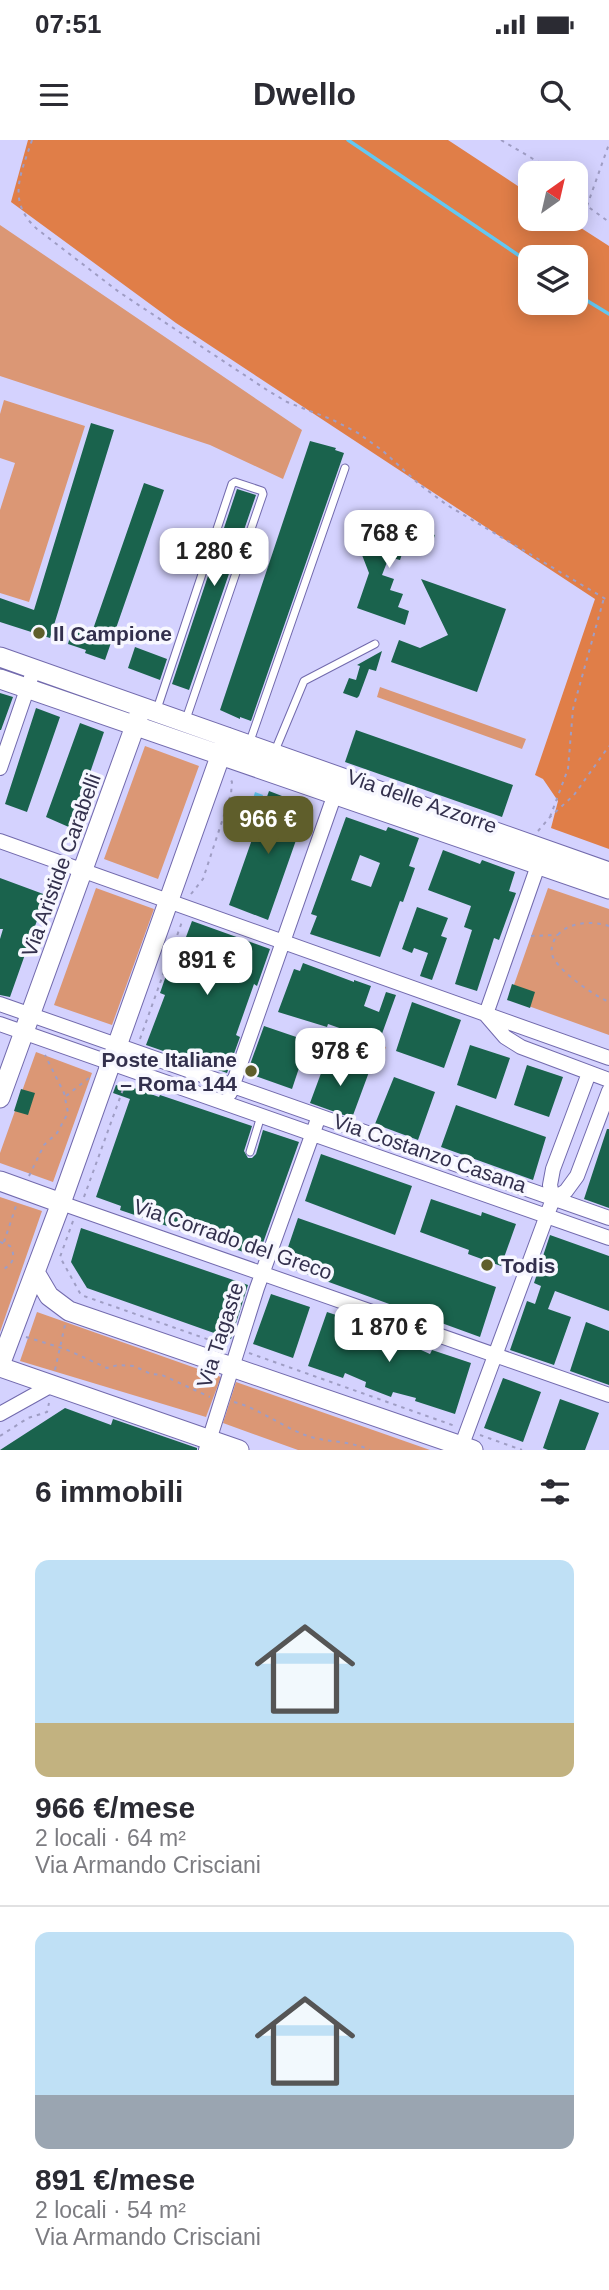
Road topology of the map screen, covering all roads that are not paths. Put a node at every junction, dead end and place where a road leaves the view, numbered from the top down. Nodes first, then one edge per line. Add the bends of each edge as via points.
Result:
1 (345, 468) dead end
2 (375, 644) dead end
3 (0, 657) edge
4 (34, 670) junction
5 (0, 679) edge
6 (28, 689) junction
7 (149, 710) junction
8 (185, 722) junction
9 (135, 726) junction
10 (249, 745) junction
11 (224, 746) junction
12 (274, 754) junction
13 (0, 768) edge
14 (338, 786) junction
15 (0, 841) edge
16 (537, 852) junction
17 (83, 871) junction
18 (609, 872) edge
19 (609, 889) edge
20 (178, 904) junction
21 (282, 941) junction
22 (0, 1004) edge
23 (485, 1014) junction
24 (0, 1024) edge
25 (30, 1028) junction
26 (609, 1058) edge
27 (119, 1059) junction
28 (589, 1073) junction
29 (609, 1080) edge
30 (232, 1086) junction
31 (609, 1091) edge
32 (0, 1098) edge
33 (226, 1104) junction
34 (261, 1116) junction
35 (319, 1116) junction
36 (313, 1135) junction
37 (250, 1152) dead end
38 (0, 1181) edge
39 (553, 1199) junction
40 (69, 1206) junction
41 (547, 1216) junction
42 (609, 1218) edge
43 (609, 1238) edge
44 (36, 1273) junction
45 (262, 1274) junction
46 (495, 1355) junction
47 (234, 1357) junction
48 (0, 1366) edge
49 (52, 1385) junction
50 (609, 1395) edge
51 (0, 1414) edge
52 (466, 1444) edge
53 (208, 1445) edge
54 (239, 1450) edge

1 - 10 lane
2 - 12 lane via 304,681
3 - 4 street, Via delle Azzorre
4 - 6 street
4 - 7 street, Via delle Azzorre
5 - 6 street, Via delle Azzorre
6 - 9 street, Via delle Azzorre
6 - 13 street
7 - 8 street, Via delle Azzorre
7 - 8 lane via 235,482 263,494
7 - 9 street
8 - 11 street, Via delle Azzorre
9 - 11 street, Via delle Azzorre
9 - 17 street, Via Aristide Carabelli
10 - 11 street, Via delle Azzorre
10 - 12 street, Via delle Azzorre
11 - 14 street, Via delle Azzorre
11 - 20 street
12 - 14 street, Via delle Azzorre
14 - 16 street, Via delle Azzorre
14 - 21 street
15 - 17 street
16 - 18 street, Via delle Azzorre
16 - 19 street, Via delle Azzorre
16 - 23 street
17 - 20 street
17 - 25 street, Via Aristide Carabelli
20 - 21 street
20 - 27 street
21 - 23 street
21 - 30 street
22 - 25 street, Via Costanzo Casana
23 - 26 street
23 - 28 street via 520,1047
24 - 25 street, Via Costanzo Casana
25 - 27 street, Via Costanzo Casana
25 - 27 street, Via Costanzo Casana
25 - 32 street, Via Aristide Carabelli
27 - 30 street, Via Costanzo Casana
27 - 33 street, Via Costanzo Casana
27 - 40 street
28 - 29 street
28 - 39 street via 553,1169
30 - 33 street
30 - 35 street, Via Costanzo Casana
31 - 39 street via 577,1176
33 - 34 street, Via Costanzo Casana
34 - 36 street, Via Costanzo Casana
34 - 37 lane
35 - 36 street, Via Tagaste
35 - 39 street, Via Costanzo Casana
36 - 41 street, Via Costanzo Casana
36 - 45 street, Via Tagaste
38 - 40 street, Via Corrado del Greco via 19,1196
39 - 41 street
39 - 42 street, Via Costanzo Casana
40 - 44 street
40 - 45 street, Via Corrado del Greco
41 - 43 street, Via Costanzo Casana
41 - 46 street
44 - 47 street via 52,1299 69,1311
44 - 48 street
45 - 46 street, Via Corrado del Greco
45 - 47 street, Via Tagaste
46 - 50 street, Via Corrado del Greco
46 - 52 street
47 - 52 street
47 - 53 street, Via Tagaste
48 - 49 street
49 - 51 street
49 - 53 street
53 - 54 street

